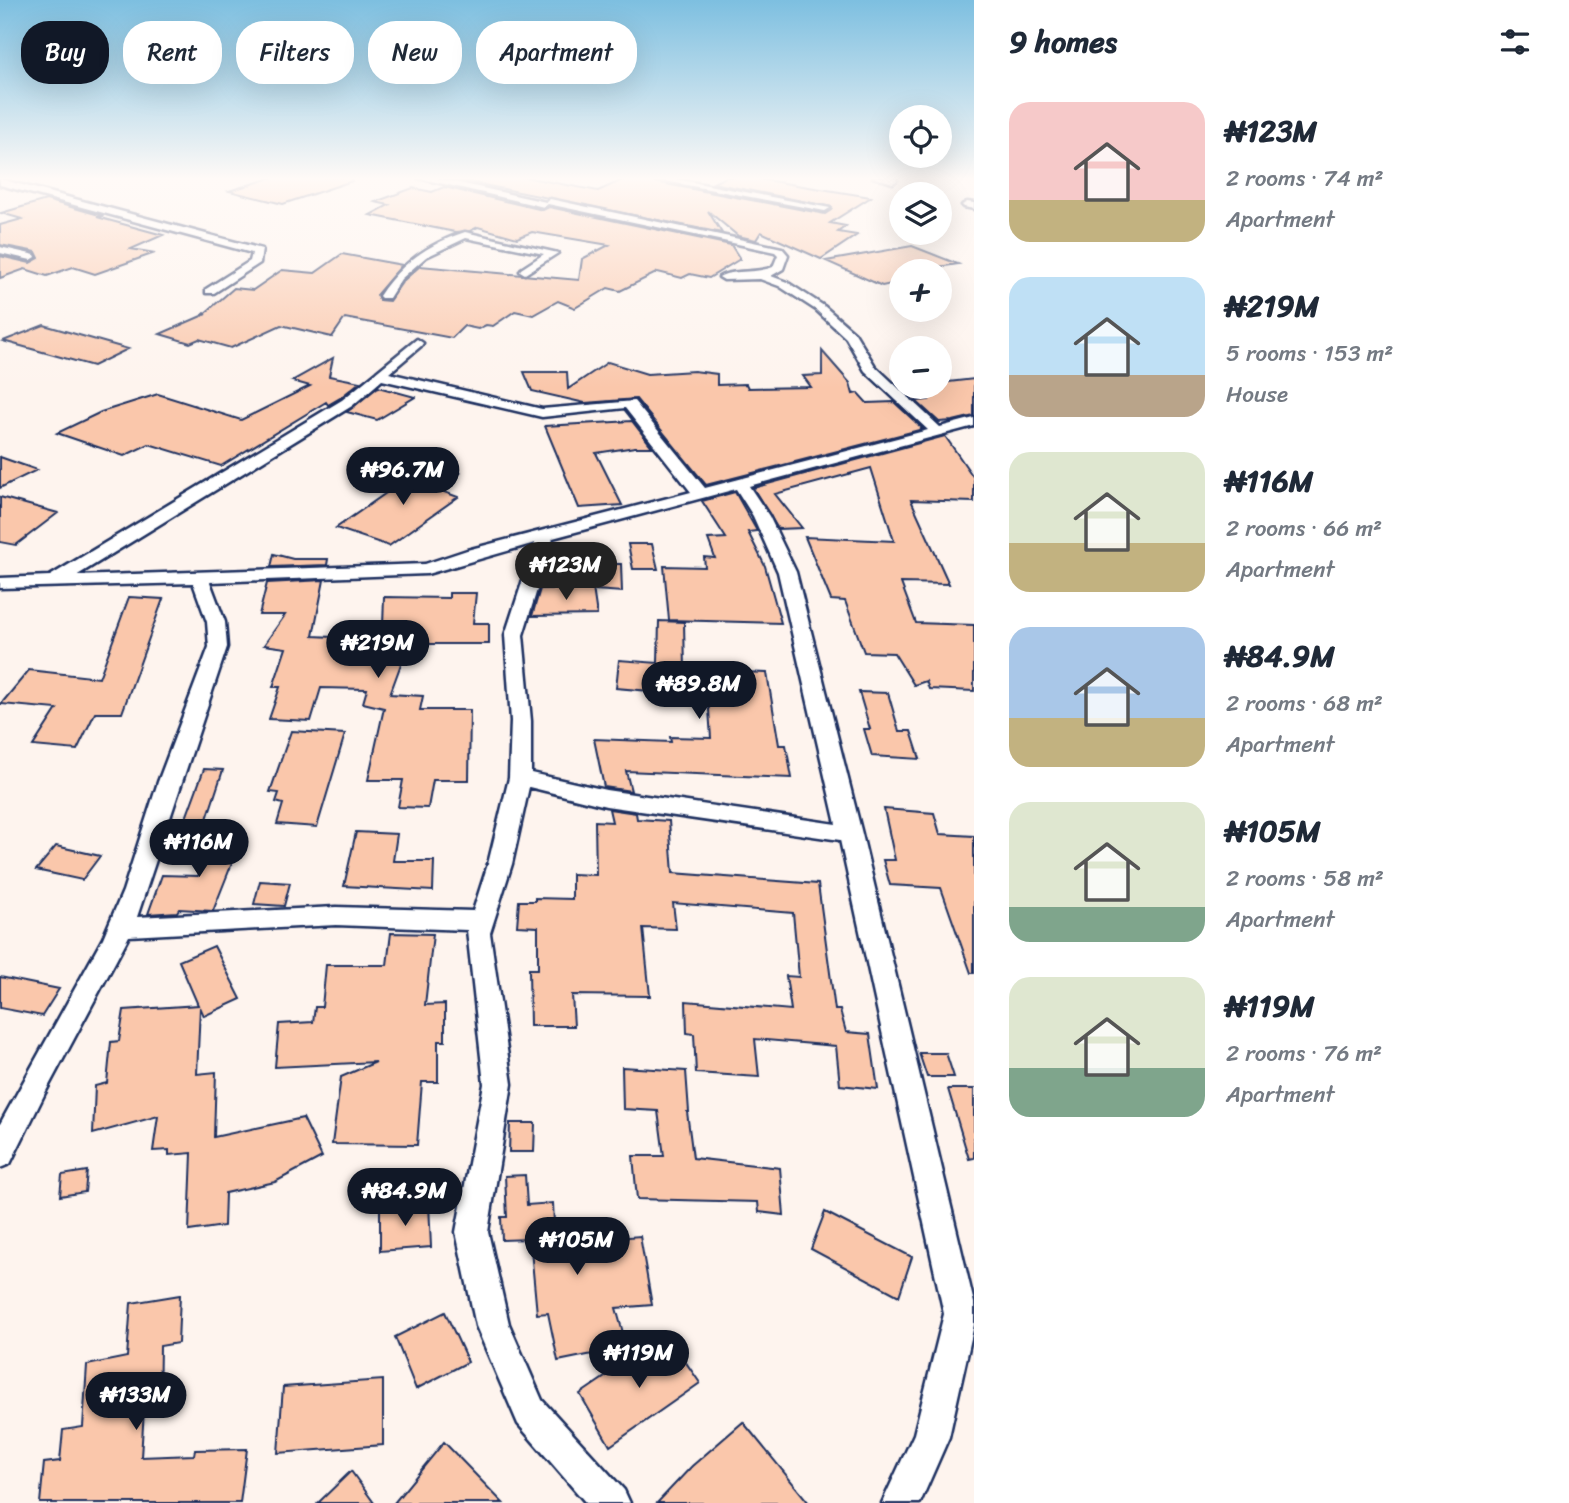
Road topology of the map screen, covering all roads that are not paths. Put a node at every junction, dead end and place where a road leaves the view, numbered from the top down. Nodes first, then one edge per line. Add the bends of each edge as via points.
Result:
1 (244, 247) edge
2 (439, 247) edge
3 (524, 247) edge
4 (764, 247) edge
5 (0, 250) edge
6 (32, 257) dead end
7 (525, 271) dead end
8 (761, 276) junction
9 (724, 277) dead end
10 (210, 291) dead end
11 (385, 296) dead end
12 (417, 343) dead end
13 (379, 375) junction
14 (974, 422) edge
15 (936, 430) junction
16 (740, 484) junction
17 (702, 495) junction
18 (546, 535) junction
19 (200, 578) junction
20 (0, 583) edge
21 (51, 583) junction
22 (520, 778) junction
23 (851, 834) junction
24 (481, 921) junction
25 (120, 927) junction
26 (0, 1154) edge
27 (611, 1503) edge
28 (901, 1503) edge

1 - 10 street via 258,251 255,263
2 - 11 street via 397,277
3 - 7 street via 553,253
4 - 8 street via 783,255 778,269
5 - 6 street
8 - 9 street
8 - 15 street via 783,284 831,317 851,335 870,368
12 - 13 street
13 - 17 street via 542,414 629,404
13 - 21 street via 347,402
14 - 15 street
15 - 16 street
16 - 17 street
16 - 23 street via 787,572
17 - 18 street
18 - 19 street via 427,569
18 - 22 street via 514,635
19 - 21 street
19 - 25 street via 216,622 218,647
20 - 21 street
22 - 23 street via 606,798
22 - 24 street
23 - 28 street via 960,1314 931,1437
24 - 25 street via 336,916
24 - 27 street via 478,933 498,1084 472,1232 493,1326 530,1412
25 - 26 street

